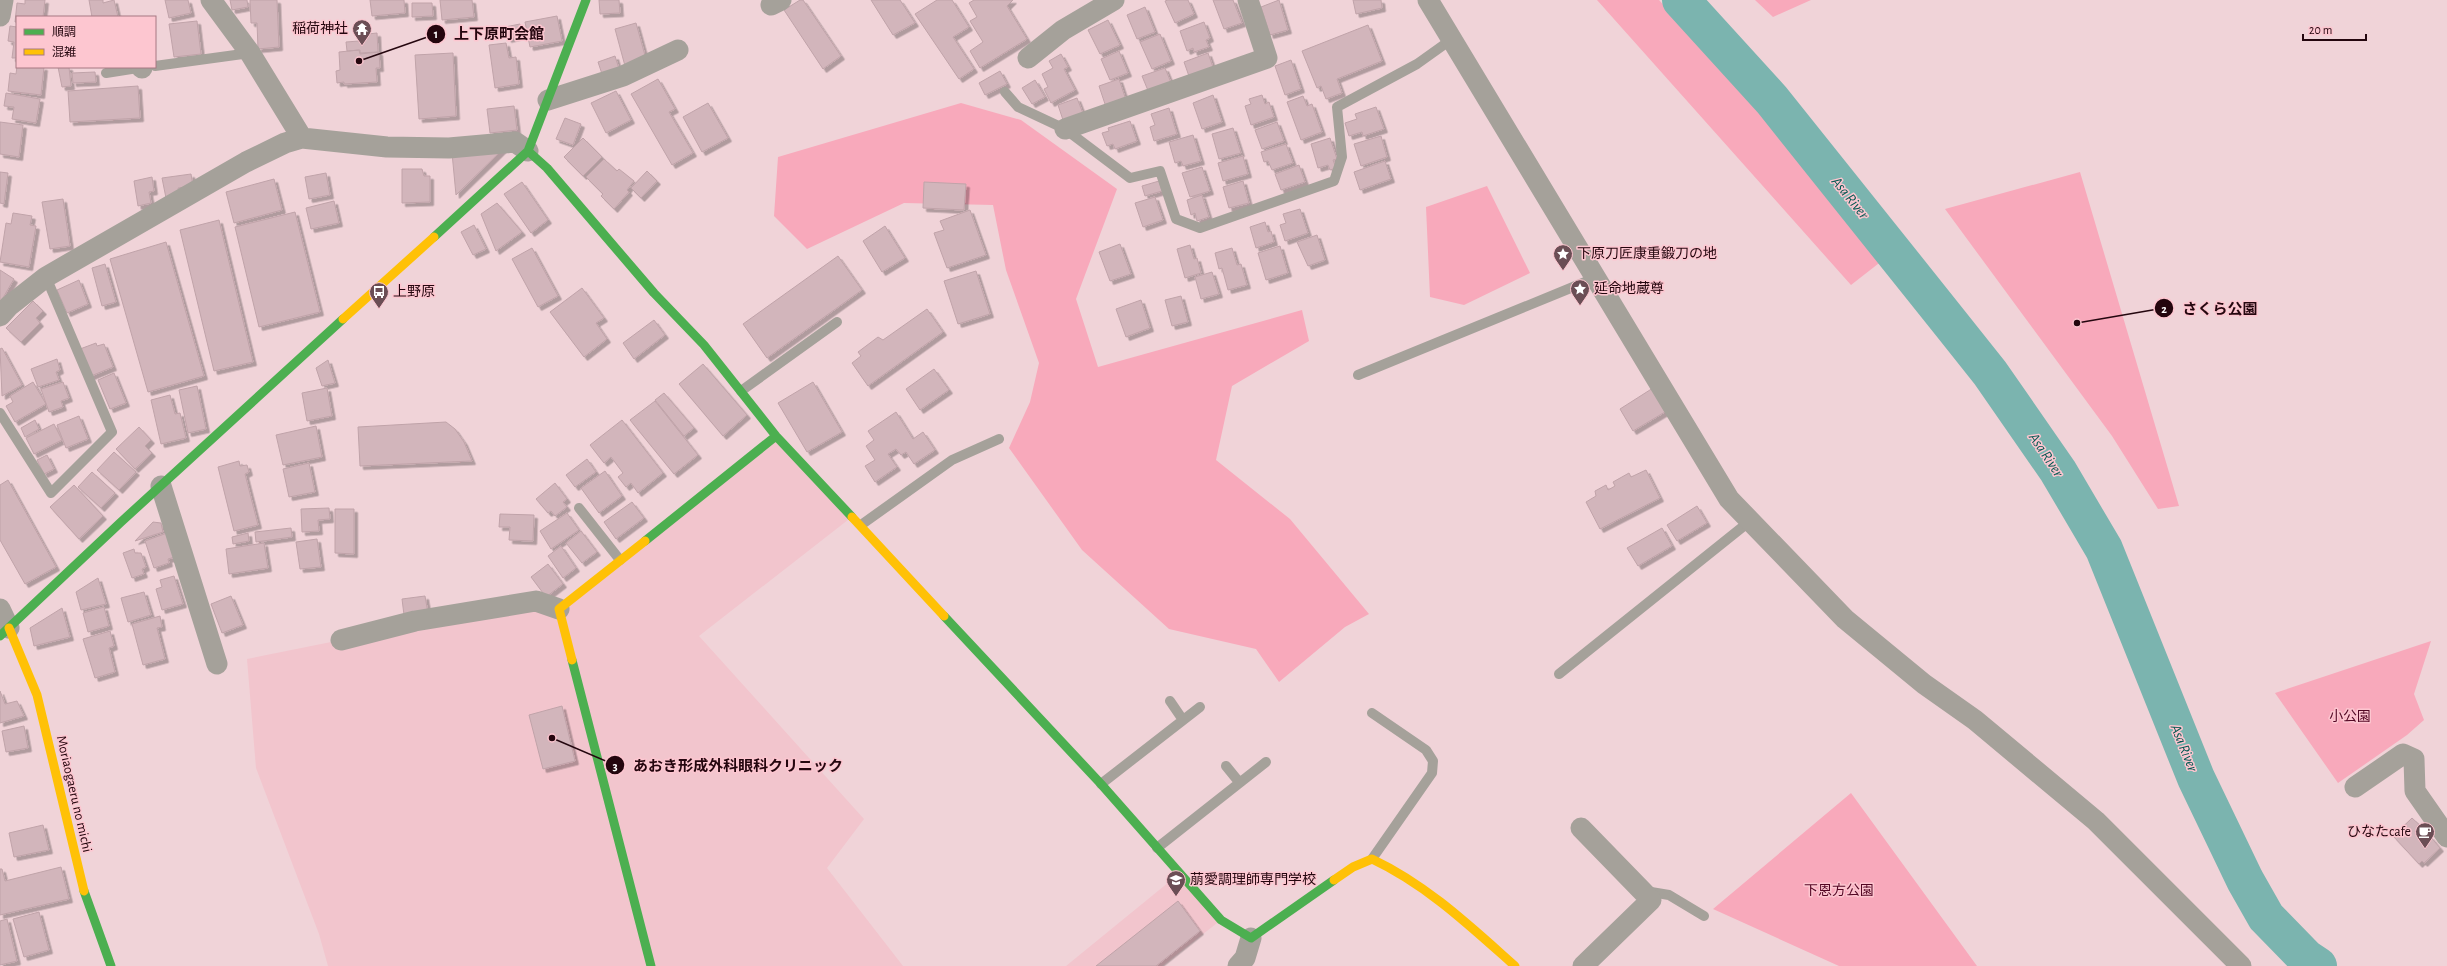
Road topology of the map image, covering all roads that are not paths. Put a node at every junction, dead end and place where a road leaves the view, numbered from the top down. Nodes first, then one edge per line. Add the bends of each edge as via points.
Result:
1 (3, 0) edge
2 (211, 0) edge
3 (586, 0) edge
4 (1114, 0) edge
5 (1248, 0) edge
6 (1428, 0) edge
7 (0, 16) edge
8 (1452, 39) junction
9 (678, 50) dead end
10 (250, 53) junction
11 (1028, 58) dead end
12 (156, 66) edge
13 (139, 68) edge
14 (106, 73) dead end
15 (1005, 92) dead end
16 (548, 100) junction
17 (1065, 129) junction
18 (302, 138) junction
19 (528, 151) junction
20 (46, 277) junction
21 (1595, 278) junction
22 (0, 316) edge
23 (837, 322) dead end
24 (1358, 375) dead end
25 (741, 392) junction
26 (0, 413) edge
27 (776, 436) junction
28 (999, 439) dead end
29 (161, 486) junction
30 (579, 508) dead end
31 (1750, 521) junction
32 (861, 525) junction
33 (620, 560) junction
34 (0, 609) edge
35 (559, 609) junction
36 (5, 632) edge
37 (341, 640) dead end
38 (217, 664) dead end
39 (1559, 674) dead end
40 (1170, 701) dead end
41 (1200, 707) dead end
42 (1372, 713) dead end
43 (1183, 720) junction
44 (1266, 762) dead end
45 (1226, 766) dead end
46 (1239, 782) junction
47 (1101, 784) junction
48 (2355, 787) dead end
49 (1581, 828) dead end
50 (2447, 837) edge
51 (1157, 848) junction
52 (1372, 859) junction
53 (1642, 890) junction
54 (1704, 916) dead end
55 (1251, 938) junction
56 (111, 966) edge
57 (651, 966) edge
58 (1238, 966) edge
59 (1514, 966) edge
60 (1583, 966) edge
61 (2241, 966) edge

1 - 7 street
2 - 10 street
3 - 16 street
4 - 11 street via 1063,30
5 - 17 street via 1267,58
6 - 8 street
8 - 17 lane via 1417,64 1337,107 1342,157 1334,181 1200,228 1176,219 1160,171 1130,178
8 - 21 street
9 - 16 street via 623,76
10 - 12 lane
10 - 18 street
13 - 14 lane
15 - 17 lane via 1018,108
16 - 19 street
18 - 19 street via 387,147 449,148 515,142
18 - 20 street via 285,143 246,162
19 - 25 street via 547,168 654,292 704,345
19 - 29 street
20 - 22 street
20 - 26 lane via 112,432 51,492
21 - 24 lane
21 - 31 street via 1729,499
23 - 25 lane
25 - 27 street
27 - 32 street
27 - 33 street
28 - 32 lane via 952,460
29 - 36 street
29 - 38 street
30 - 33 lane
31 - 39 lane
31 - 61 street via 1844,619 1924,684 1975,720 2096,821
32 - 47 street
33 - 35 street
34 - 36 street
35 - 37 street via 536,601 415,621
35 - 57 street
36 - 56 street, Moriaogaeru no michi via 37,695 81,883
40 - 43 lane
41 - 43 lane
42 - 52 lane via 1426,750 1433,761 1432,773
43 - 47 lane
44 - 46 lane
45 - 46 lane
46 - 51 lane
47 - 51 street
48 - 50 street via 2403,754 2414,759 2415,791
49 - 53 street
51 - 55 street via 1221,920
52 - 55 street via 1353,868
52 - 59 street via 1394,868 1450,909
53 - 54 lane via 1669,895
53 - 60 street via 1651,900
55 - 58 street via 1245,958

